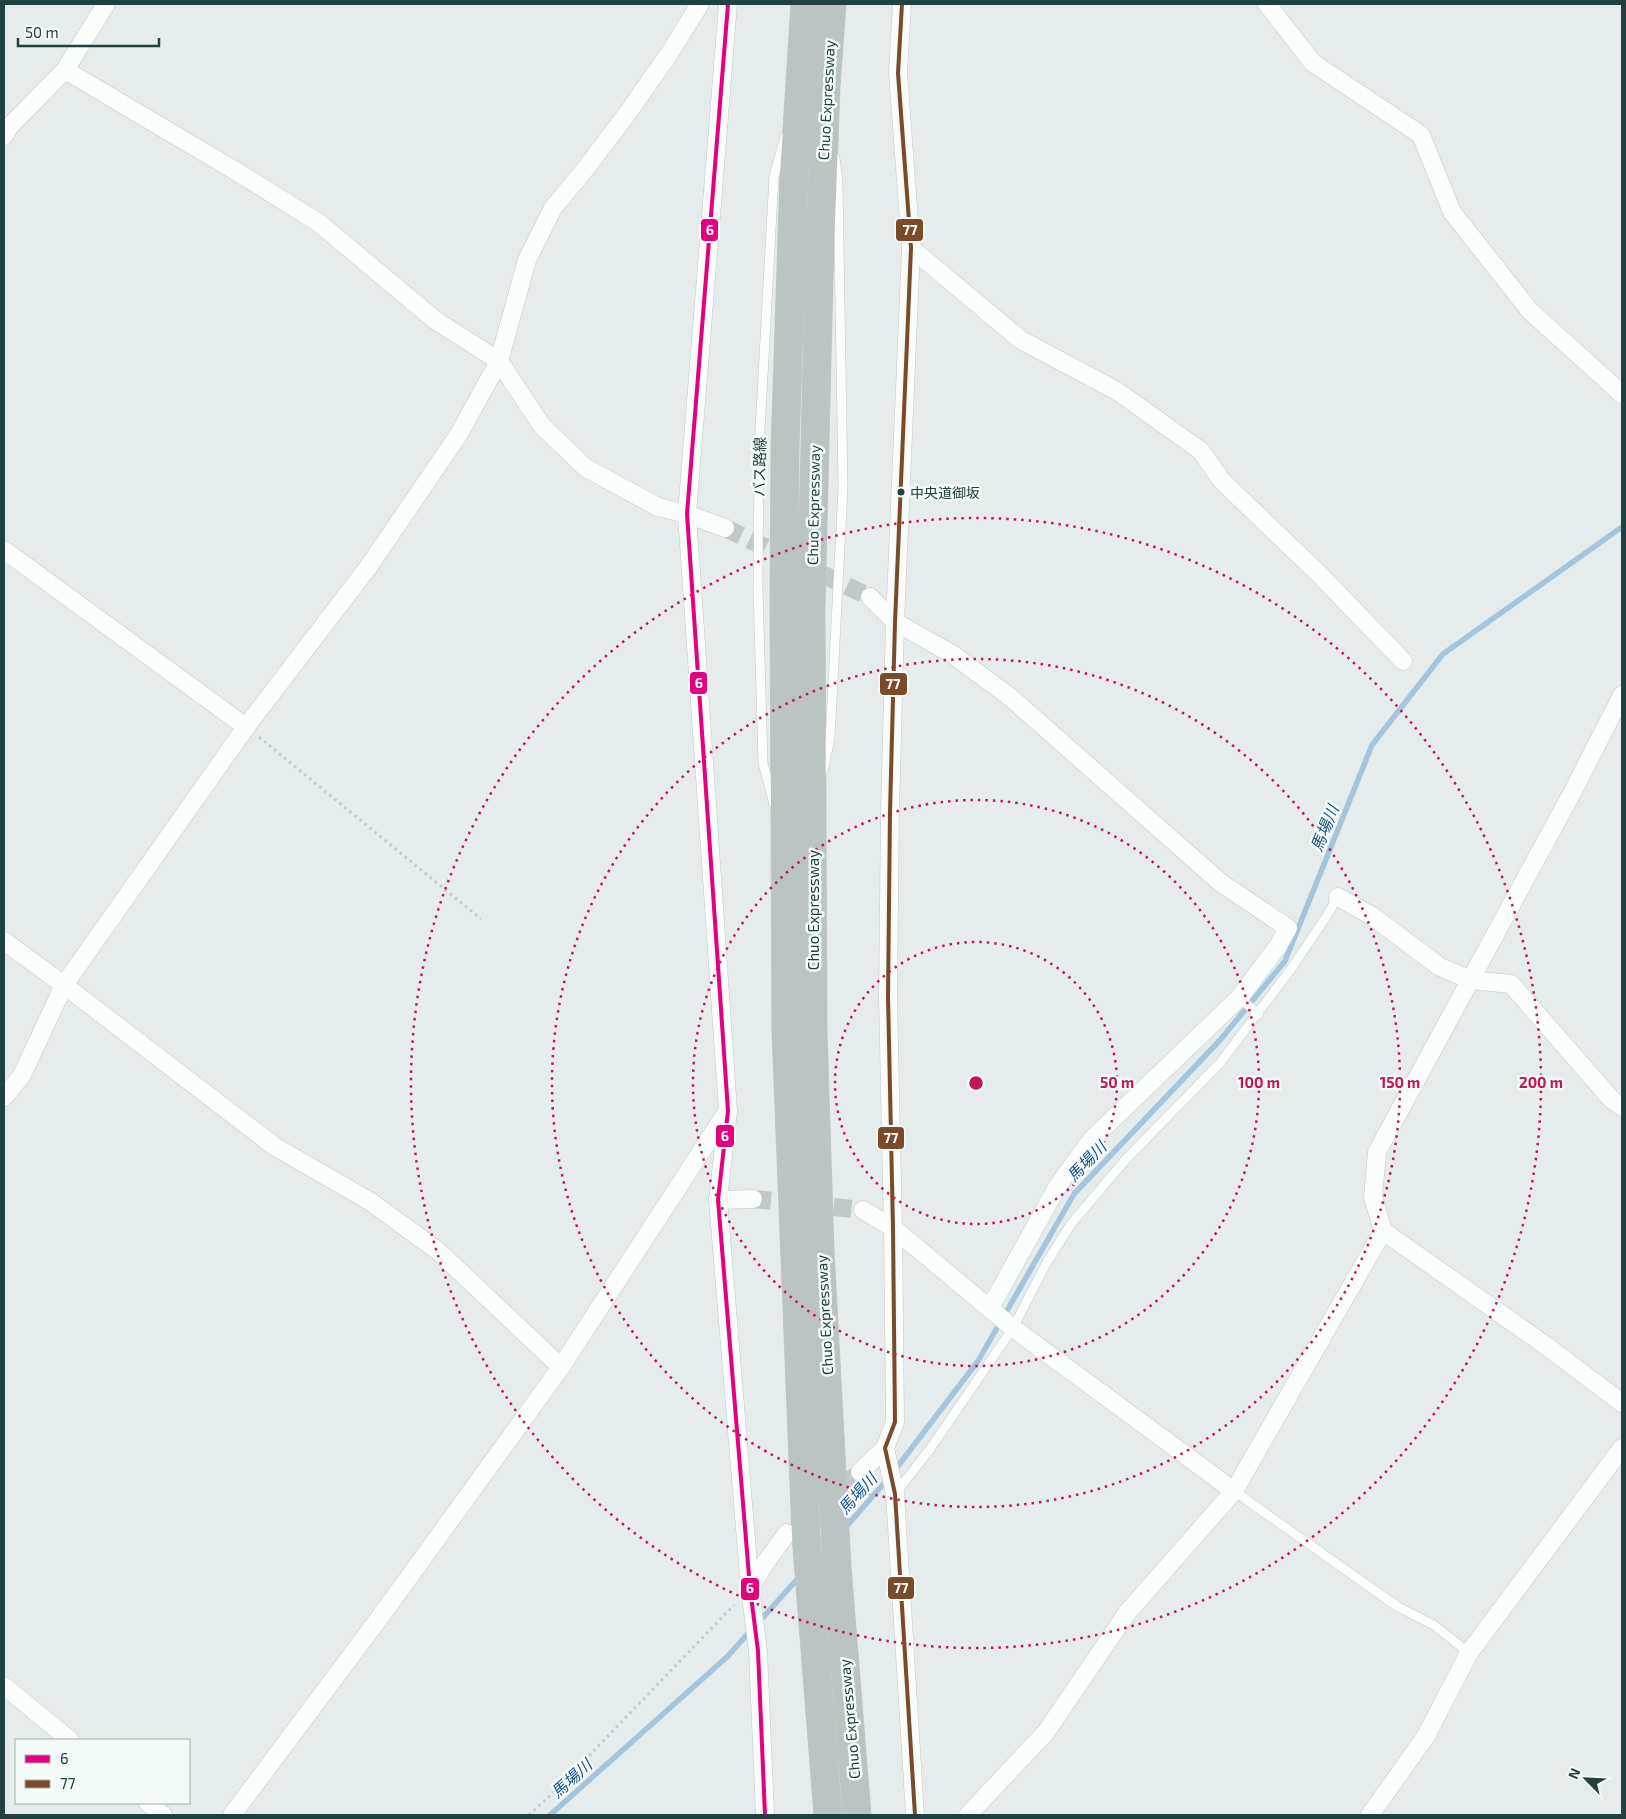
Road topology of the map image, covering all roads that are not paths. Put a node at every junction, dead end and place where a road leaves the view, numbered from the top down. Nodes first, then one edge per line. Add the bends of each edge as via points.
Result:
1 (106, 4) edge
2 (700, 4) edge
3 (728, 4) edge
4 (805, 4) edge
5 (832, 4) edge
6 (902, 4) edge
7 (1267, 4) edge
8 (65, 70) junction
9 (813, 86) junction
10 (4, 136) edge
11 (911, 248) junction
12 (499, 361) junction
13 (1622, 394) edge
14 (687, 514) junction
15 (725, 528) tunnel mouth
16 (4, 550) edge
17 (870, 596) tunnel mouth
18 (895, 622) junction
19 (1403, 661) dead end
20 (1622, 695) edge
21 (246, 727) junction
22 (813, 821) junction
23 (1338, 897) joint
24 (4, 941) edge
25 (1471, 980) junction
26 (64, 985) junction
27 (1241, 1000) junction
28 (1256, 1012) junction
29 (4, 1097) edge
30 (1622, 1107) edge
31 (728, 1110) junction
32 (753, 1199) tunnel mouth
33 (718, 1200) junction
34 (863, 1210) tunnel mouth
35 (893, 1228) junction
36 (1383, 1231) junction
37 (992, 1309) junction
38 (1011, 1327) junction
39 (561, 1367) junction
40 (1622, 1403) edge
41 (1622, 1448) edge
42 (887, 1455) junction
43 (860, 1472) tunnel mouth
44 (894, 1490) junction
45 (1234, 1490) junction
46 (796, 1534) junction
47 (750, 1588) junction
48 (1469, 1653) junction
49 (4, 1686) edge
50 (69, 1739) edge
51 (149, 1804) edge
52 (163, 1815) edge
53 (232, 1815) edge
54 (765, 1815) edge
55 (828, 1815) edge
56 (857, 1815) edge
57 (916, 1815) edge
58 (968, 1815) edge
59 (1370, 1815) edge

1 - 8 street
2 - 12 street via 624,118 553,208 527,260
3 - 14 street
4 - 9 highway, Chuo Expressway
5 - 9 highway, Chuo Expressway
6 - 11 street via 898,73
7 - 13 street via 1313,63 1421,136 1452,212 1530,311
8 - 10 street
8 - 12 street via 319,223 435,320
9 - 22 highway, Chuo Expressway via 818,277 811,599
9 - 22 lane via 834,148 838,181 843,488 830,739
9 - 46 highway, Chuo Expressway via 793,186 785,450 786,1032
11 - 18 street
11 - 19 street via 1021,340 1117,391 1201,451 1222,481
12 - 14 street via 542,426 586,468 658,507
12 - 21 street via 459,434 381,549
14 - 15 street
14 - 31 street
16 - 21 street
17 - 18 street
18 - 27 street via 952,654 1010,696 1221,883 1288,928
18 - 35 street via 888,986
20 - 25 street
21 - 26 street
22 - 56 highway, Chuo Expressway via 818,1180 836,1566
23 - 25 street via 1372,916 1440,967
23 - 28 lane
24 - 26 street
25 - 30 street via 1510,984 1612,1100
25 - 36 street via 1376,1152 1374,1197
26 - 29 street via 22,1075
26 - 39 street via 274,1146 371,1202 438,1250
27 - 28 lane
27 - 37 street via 1092,1139 1059,1184
28 - 38 lane via 1220,1063 1127,1158 1071,1224
31 - 33 street
31 - 39 street
32 - 33 street
33 - 47 street
34 - 35 street
35 - 37 street
35 - 42 street via 894,1422
36 - 40 street
36 - 45 street
37 - 38 street
38 - 44 lane via 930,1449
38 - 45 street
39 - 53 street
41 - 48 street
42 - 43 street
42 - 44 street
44 - 57 street
45 - 48 lane via 1398,1607 1434,1625
45 - 58 street via 1127,1613 1046,1732
46 - 47 street via 766,1562
46 - 55 highway, Chuo Expressway via 810,1593
47 - 54 street via 757,1640
48 - 59 street via 1426,1736
49 - 50 street
51 - 52 street

